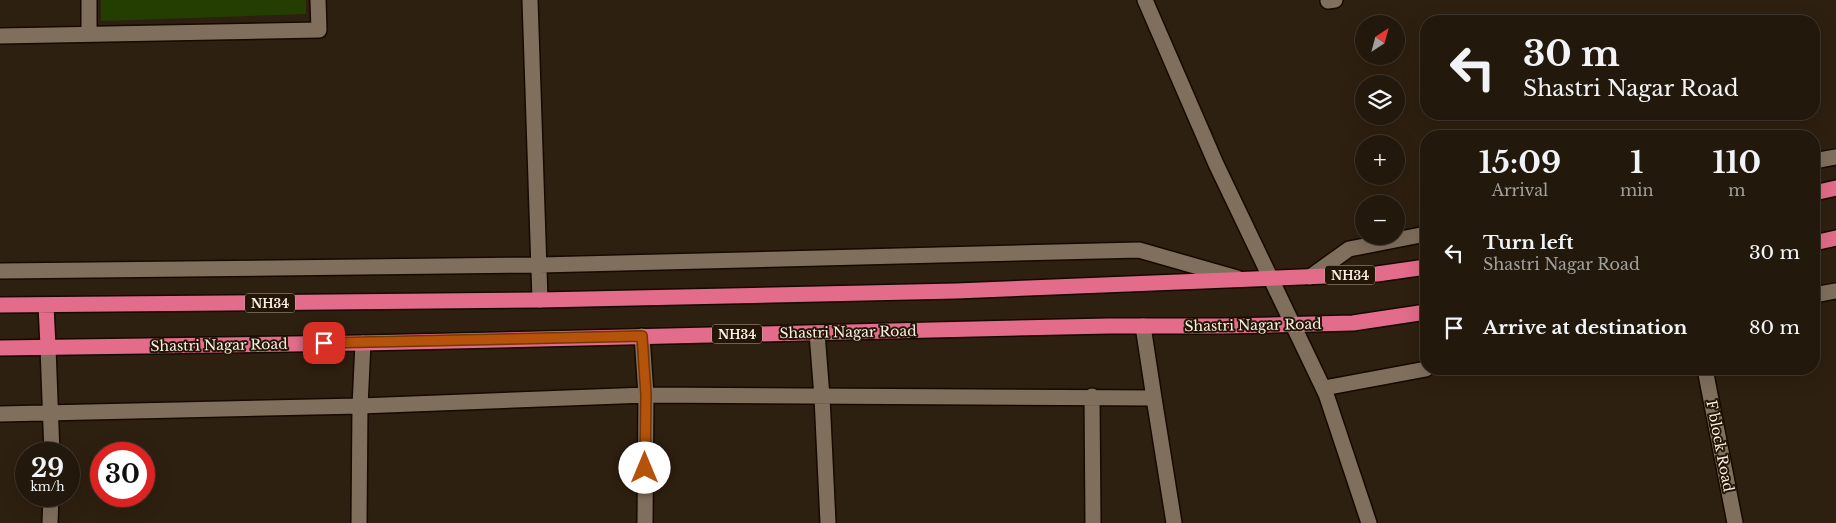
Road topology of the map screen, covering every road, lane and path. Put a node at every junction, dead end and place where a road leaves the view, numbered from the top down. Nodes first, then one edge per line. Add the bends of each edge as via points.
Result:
1 (89, 0) edge
2 (318, 0) edge
3 (530, 0) edge
4 (1145, 0) edge
5 (89, 34) junction
6 (0, 36) edge
7 (1836, 156) edge
8 (1820, 160) edge
9 (1836, 188) edge
10 (1820, 192) edge
11 (1420, 235) edge
12 (1836, 238) edge
13 (1820, 241) edge
14 (540, 265) junction
15 (1420, 268) edge
16 (0, 271) edge
17 (1310, 277) junction
18 (1272, 279) junction
19 (1242, 280) junction
20 (1836, 291) edge
21 (1820, 294) edge
22 (540, 300) junction
23 (0, 305) edge
24 (46, 305) junction
25 (1420, 313) edge
26 (1293, 324) junction
27 (1143, 326) junction
28 (817, 333) junction
29 (642, 336) junction
30 (363, 343) junction
31 (48, 347) junction
32 (0, 348) edge
33 (1420, 370) edge
34 (1706, 375) edge
35 (1324, 388) junction
36 (646, 395) junction
37 (1092, 396) junction
38 (822, 397) junction
39 (1154, 398) junction
40 (360, 406) junction
41 (50, 413) junction
42 (0, 414) edge
43 (51, 442) edge
44 (51, 507) edge
45 (50, 523) edge
46 (359, 523) edge
47 (645, 523) edge
48 (828, 523) edge
49 (1093, 523) edge
50 (1174, 523) edge
51 (1369, 523) edge
52 (1735, 523) edge

1 - 5 street
2 - 5 street via 319,30
3 - 14 street
4 - 18 street via 1216,164
5 - 6 street
7 - 8 street
9 - 10 highway
11 - 17 street via 1349,249
12 - 13 highway
14 - 16 street
14 - 19 street via 1139,250
14 - 22 street
15 - 17 highway, NH34 via 1377,274
17 - 18 highway, NH34
18 - 19 highway, NH34
18 - 26 street
19 - 22 highway, NH34 via 956,291
20 - 21 street
22 - 24 highway, NH34
23 - 24 highway, NH34
24 - 31 highway
25 - 26 highway, Shastri Nagar Road / NH34 via 1353,323
26 - 27 highway, Shastri Nagar Road / NH34
26 - 35 street
27 - 28 highway, Shastri Nagar Road / NH34
27 - 39 street
28 - 29 highway, Shastri Nagar Road / NH34
28 - 38 street
29 - 30 highway, Shastri Nagar Road / NH34
29 - 36 street
30 - 31 highway, Shastri Nagar Road / NH34
30 - 40 street
31 - 32 highway, Shastri Nagar Road / NH34
31 - 41 street
33 - 35 street
34 - 52 street, F block Road
35 - 51 street
36 - 38 street
36 - 40 street
36 - 47 street
37 - 38 street
37 - 39 street
37 - 49 street
38 - 48 street
39 - 50 street
40 - 41 street
40 - 46 street
41 - 42 street
41 - 43 street
44 - 45 street

